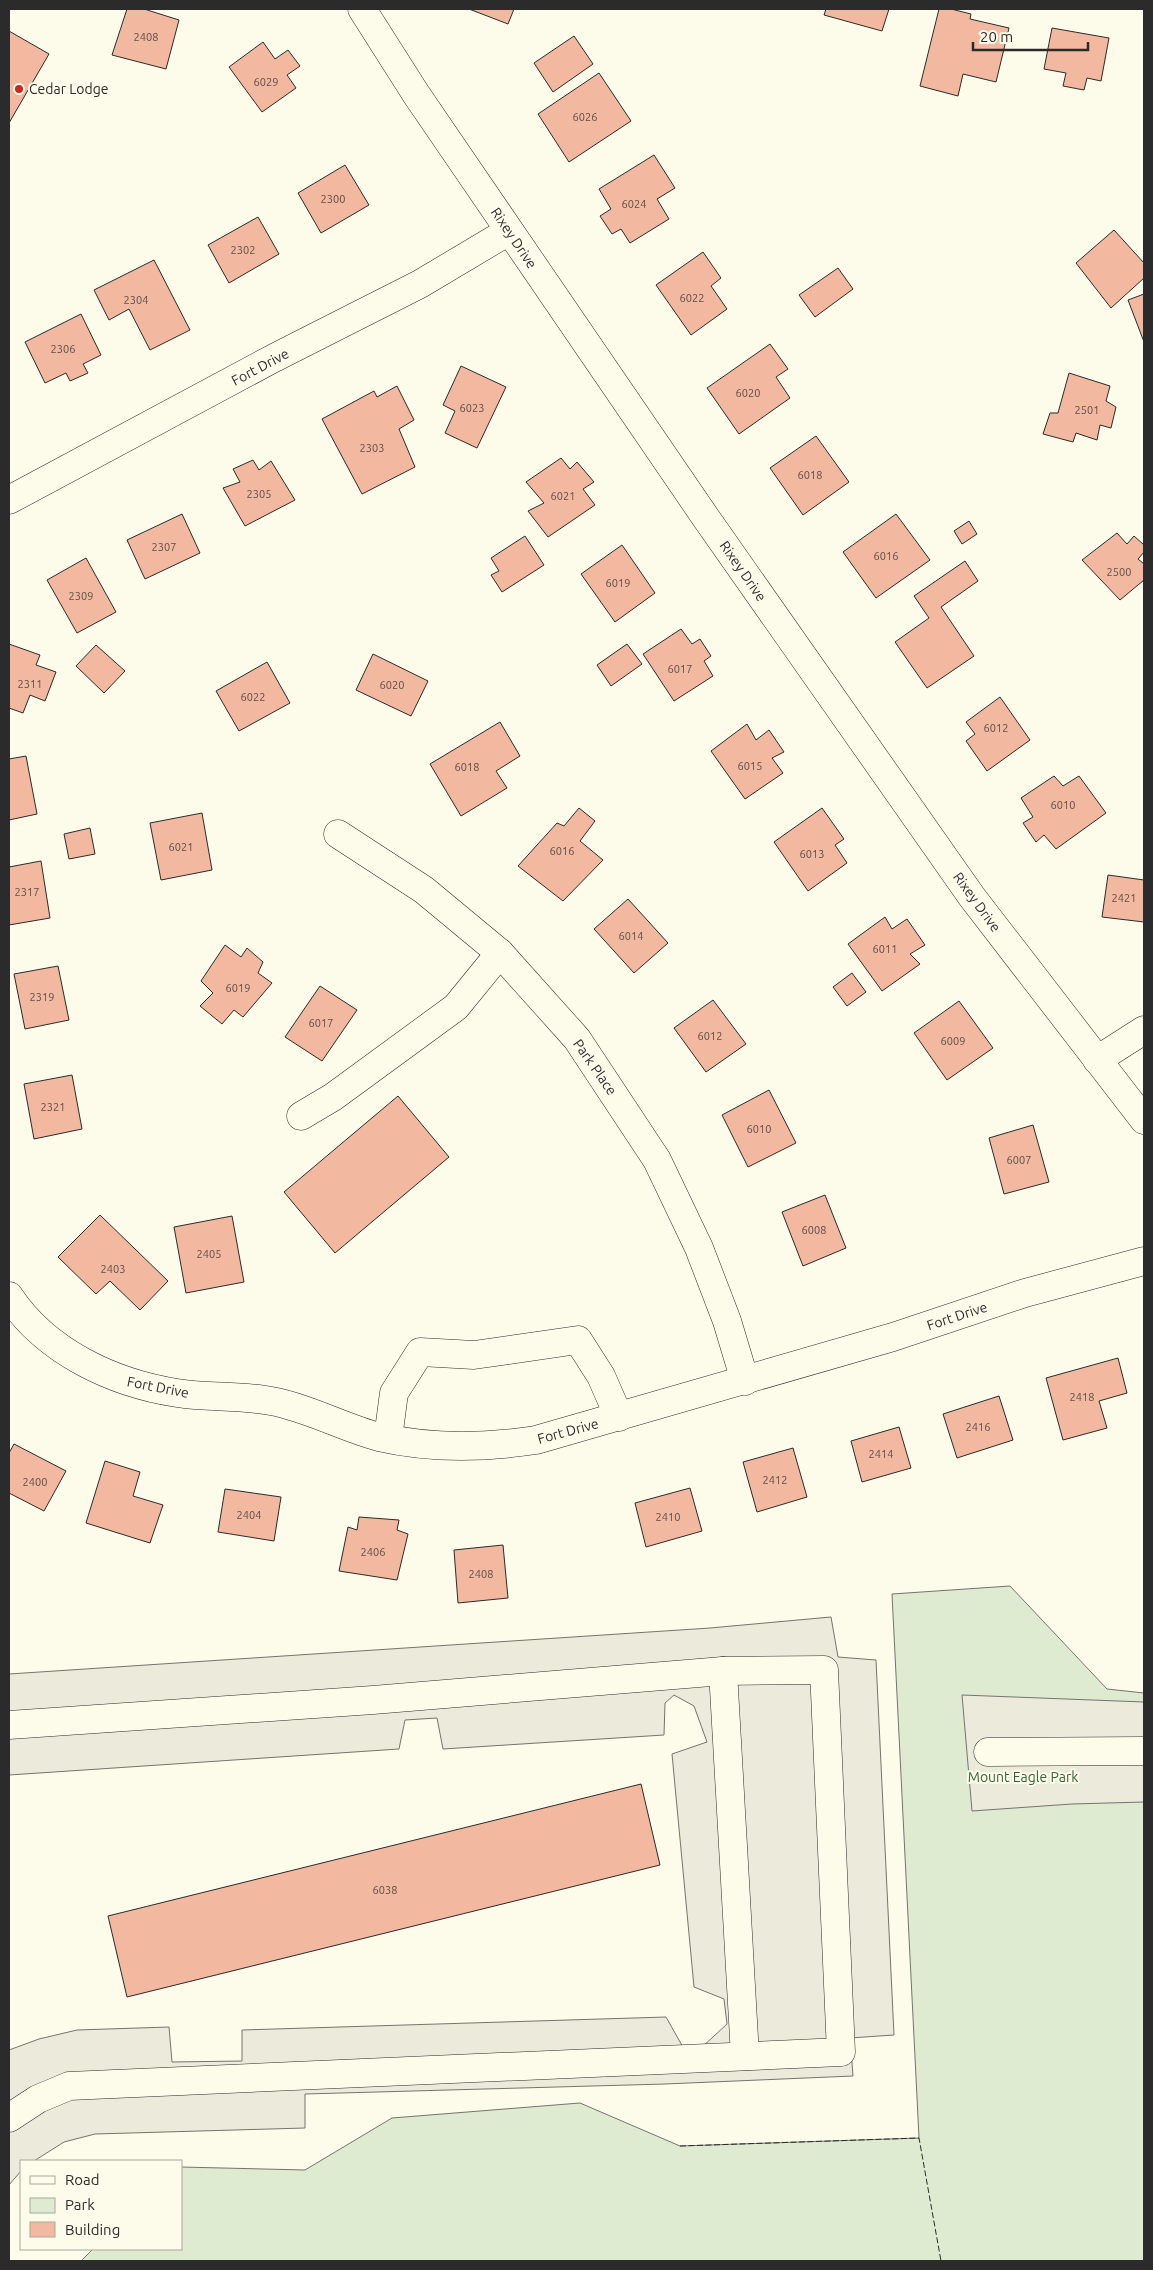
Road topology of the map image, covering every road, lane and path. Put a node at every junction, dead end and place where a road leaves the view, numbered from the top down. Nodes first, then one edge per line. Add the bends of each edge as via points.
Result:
1 (362, 9) edge
2 (509, 231) junction
3 (9, 500) edge
4 (338, 834) dead end
5 (500, 953) junction
6 (1144, 1030) edge
7 (1098, 1060) junction
8 (300, 1116) dead end
9 (1144, 1120) edge
10 (1144, 1261) edge
11 (9, 1296) edge
12 (745, 1380) junction
13 (619, 1417) junction
14 (388, 1438) junction
15 (723, 1671) junction
16 (9, 1725) edge
17 (1144, 1751) edge
18 (988, 1752) dead end
19 (745, 2056) junction
20 (9, 2118) edge

1 - 2 street, Rixey Drive
2 - 3 street, Fort Drive via 420,284
2 - 7 street, Rixey Drive via 972,897
4 - 5 street, Park Place via 424,890
5 - 8 street via 456,1007 333,1097
5 - 12 street, Park Place via 577,1039 657,1160 699,1248
6 - 7 street
7 - 9 street, Rixey Drive
10 - 12 street, Fort Drive via 1025,1293 893,1337
11 - 14 street, Fort Drive via 31,1324 78,1360 124,1381 177,1393 271,1401
12 - 13 street, Fort Drive
13 - 14 street, Fort Drive via 536,1440 497,1446 458,1447
13 - 14 street via 601,1376 578,1340 474,1355 420,1352 394,1392
15 - 16 street via 373,1700
15 - 19 street
15 - 19 street via 824,1670 841,2052
17 - 18 street
19 - 20 street via 69,2086 38,2099

